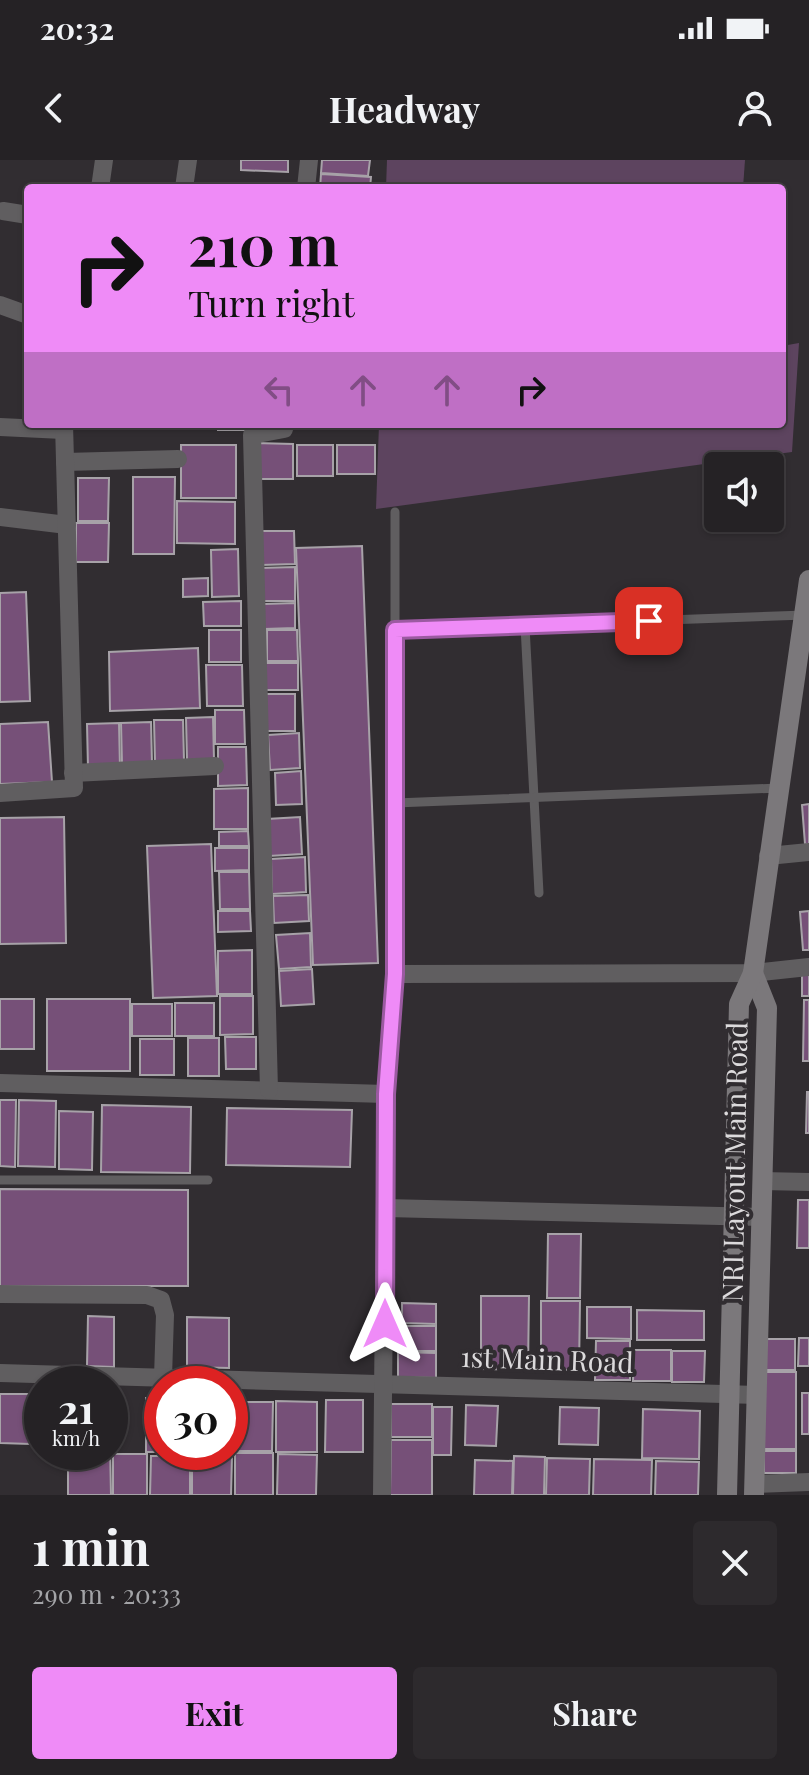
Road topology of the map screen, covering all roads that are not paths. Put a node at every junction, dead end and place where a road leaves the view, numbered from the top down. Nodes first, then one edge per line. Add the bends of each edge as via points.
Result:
1 (104, 160) edge
2 (188, 160) edge
3 (309, 160) edge
4 (101, 184) edge
5 (185, 184) edge
6 (306, 184) edge
7 (3, 211) dead end
8 (24, 214) edge
9 (0, 305) edge
10 (24, 314) edge
11 (0, 427) edge
12 (24, 427) edge
13 (64, 428) edge
14 (284, 428) edge
15 (178, 459) dead end
16 (65, 462) junction
17 (395, 512) dead end
18 (0, 517) edge
19 (67, 525) junction
20 (809, 580) edge
21 (805, 615) junction
22 (525, 626) junction
23 (395, 630) junction
24 (215, 766) dead end
25 (73, 773) junction
26 (779, 788) junction
27 (0, 793) edge
28 (533, 796) junction
29 (395, 803) junction
30 (809, 852) edge
31 (768, 856) junction
32 (539, 893) dead end
33 (809, 967) edge
34 (753, 973) junction
35 (395, 974) junction
36 (0, 1083) edge
37 (269, 1090) junction
38 (386, 1094) junction
39 (0, 1180) edge
40 (208, 1180) dead end
41 (762, 1181) junction
42 (809, 1182) edge
43 (386, 1208) junction
44 (734, 1216) junction
45 (762, 1217) junction
46 (0, 1294) edge
47 (163, 1366) edge
48 (0, 1373) edge
49 (144, 1377) edge
50 (248, 1379) edge
51 (384, 1383) junction
52 (730, 1394) junction
53 (757, 1395) junction
54 (809, 1482) edge
55 (755, 1489) edge
56 (382, 1495) edge
57 (727, 1495) edge

1 - 4 street
2 - 5 street
3 - 6 street
7 - 8 street
9 - 10 street
11 - 12 street
13 - 16 street
14 - 37 street via 252,435
15 - 16 street
16 - 19 street
17 - 23 lane
18 - 19 street
19 - 25 street
20 - 21 street
21 - 22 lane
21 - 26 street
22 - 23 lane
22 - 28 lane
23 - 29 lane
24 - 25 street
25 - 27 street via 74,788
26 - 28 lane
26 - 31 street
28 - 29 lane
28 - 32 lane
29 - 35 lane
30 - 31 street
31 - 34 street
33 - 34 street
34 - 35 street
34 - 41 street, NRI Layout Main Road via 767,1008
34 - 44 street, NRI Layout Main Road via 739,1004
35 - 38 street
36 - 37 street
37 - 38 street
38 - 43 street
39 - 40 lane
41 - 42 street
41 - 45 street, NRI Layout Main Road
43 - 44 street
43 - 51 street
44 - 45 street
44 - 52 street, NRI Layout Main Road
45 - 53 street, NRI Layout Main Road
46 - 47 street via 147,1295 161,1300
48 - 49 street, 1st Main Road
50 - 51 street, 1st Main Road
51 - 52 street, 1st Main Road
51 - 56 street
52 - 53 street, 1st Main Road
52 - 57 street, NRI Layout Main Road
53 - 55 street, NRI Layout Main Road
54 - 55 street

